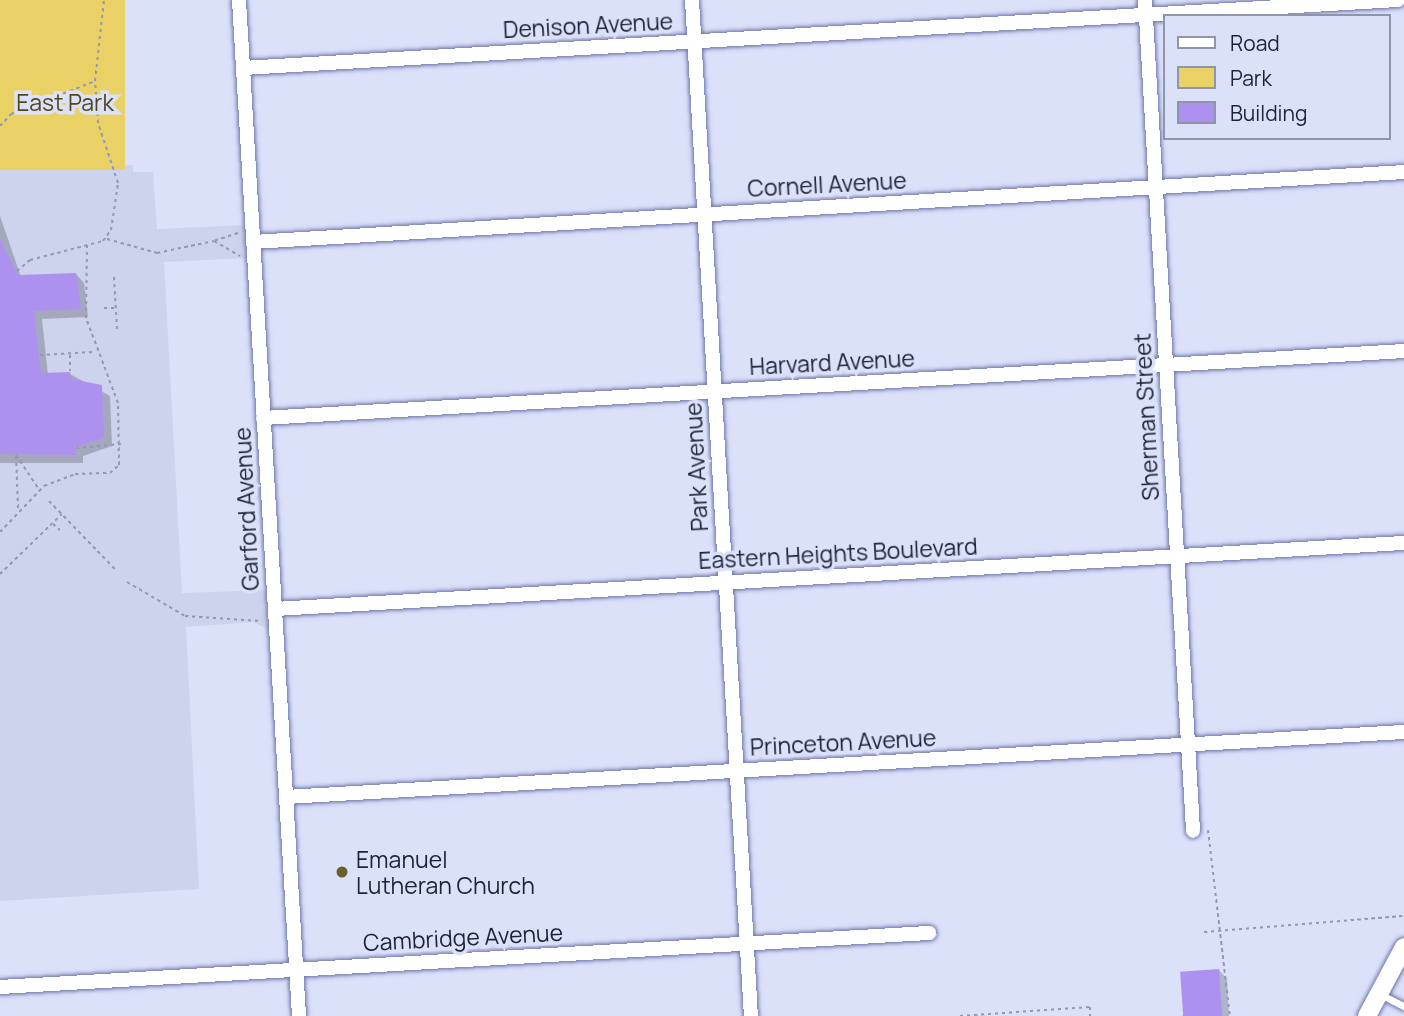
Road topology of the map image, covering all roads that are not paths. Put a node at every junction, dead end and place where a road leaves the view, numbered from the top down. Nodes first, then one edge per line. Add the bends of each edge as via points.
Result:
1 (239, 0) edge
2 (692, 0) edge
3 (1398, 0) edge
4 (1145, 7) edge
5 (694, 42) junction
6 (243, 68) junction
7 (1404, 172) edge
8 (1156, 187) junction
9 (704, 214) junction
10 (253, 242) junction
11 (1404, 351) edge
12 (1166, 365) junction
13 (715, 391) junction
14 (263, 418) junction
15 (1404, 542) edge
16 (1177, 556) junction
17 (726, 582) junction
18 (275, 609) junction
19 (1404, 732) edge
20 (1188, 744) junction
21 (737, 771) junction
22 (286, 797) junction
23 (1201, 830) road end
24 (929, 933) dead end
25 (747, 943) junction
26 (1404, 947) edge
27 (296, 970) junction
28 (0, 987) edge
29 (1379, 993) junction
30 (1404, 1006) edge
31 (299, 1016) edge
32 (751, 1016) edge
33 (1367, 1016) edge

1 - 6 street, Garford Avenue
2 - 5 street, Park Avenue
3 - 4 street, Denison Avenue
4 - 5 street, Denison Avenue
4 - 8 street, Sherman Street
5 - 6 street, Denison Avenue
5 - 9 street, Park Avenue
6 - 10 street, Garford Avenue
7 - 8 street, Cornell Avenue
8 - 9 street, Cornell Avenue
8 - 12 street, Sherman Street
9 - 10 street, Cornell Avenue
9 - 13 street, Park Avenue
10 - 14 street, Garford Avenue
11 - 12 street, Harvard Avenue
12 - 13 street, Harvard Avenue
12 - 16 street, Sherman Street
13 - 14 street, Harvard Avenue
13 - 17 street, Park Avenue
14 - 18 street, Garford Avenue
15 - 16 street, Eastern Heights Boulevard
16 - 17 street, Eastern Heights Boulevard
16 - 20 street, Sherman Street
17 - 18 street, Eastern Heights Boulevard
17 - 21 street, Park Avenue
18 - 22 street, Garford Avenue
19 - 20 street, Princeton Avenue
20 - 21 street, Princeton Avenue
20 - 23 street, Sherman Street
21 - 22 street, Princeton Avenue
21 - 25 street, Park Avenue
22 - 27 street, Garford Avenue
24 - 25 street, Cambridge Avenue
25 - 27 street, Cambridge Avenue
25 - 32 street, Park Avenue
26 - 29 street
27 - 28 street, Cambridge Avenue
27 - 31 street, Garford Avenue
29 - 30 lane
29 - 33 street

